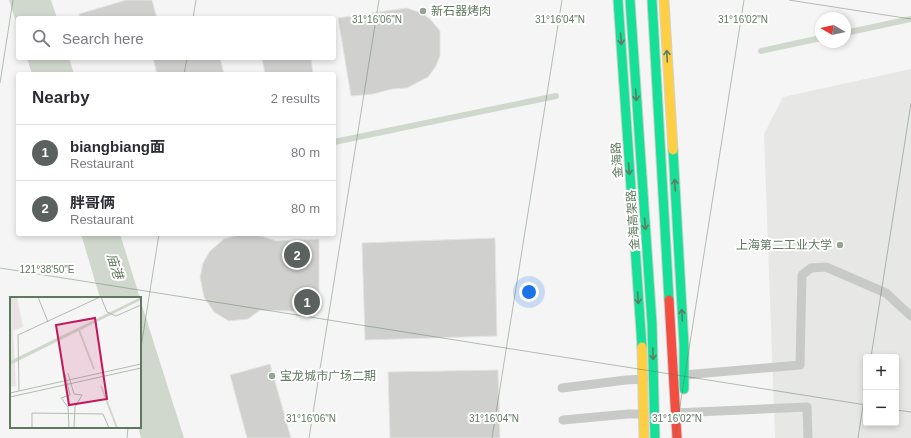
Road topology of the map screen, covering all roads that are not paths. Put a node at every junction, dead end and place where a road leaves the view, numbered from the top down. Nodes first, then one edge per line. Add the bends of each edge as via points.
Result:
1 (618, 0) edge
2 (630, 0) edge
3 (652, 0) edge
4 (664, 0) edge
5 (911, 316) edge
6 (683, 376) junction
7 (642, 379) junction
8 (562, 388) dead end
9 (685, 409) junction
10 (643, 414) junction
11 (563, 420) dead end
12 (644, 438) edge
13 (655, 438) edge
14 (677, 438) edge
15 (808, 438) edge

1 -> 7 main road, 金海路
2 -> 13 main road, 金海高架路, bridge via 652,324
3 - 14 main road, bridge
6 -> 4 main road via 684,345
5 - 6 lane via 886,293 826,267 811,268 802,275 800,365
6 - 7 lane
6 - 9 main road
7 - 8 lane
7 - 10 main road, 金海路
9 - 10 lane
9 - 15 lane via 807,407
10 - 11 lane
10 - 12 main road, 金海路

